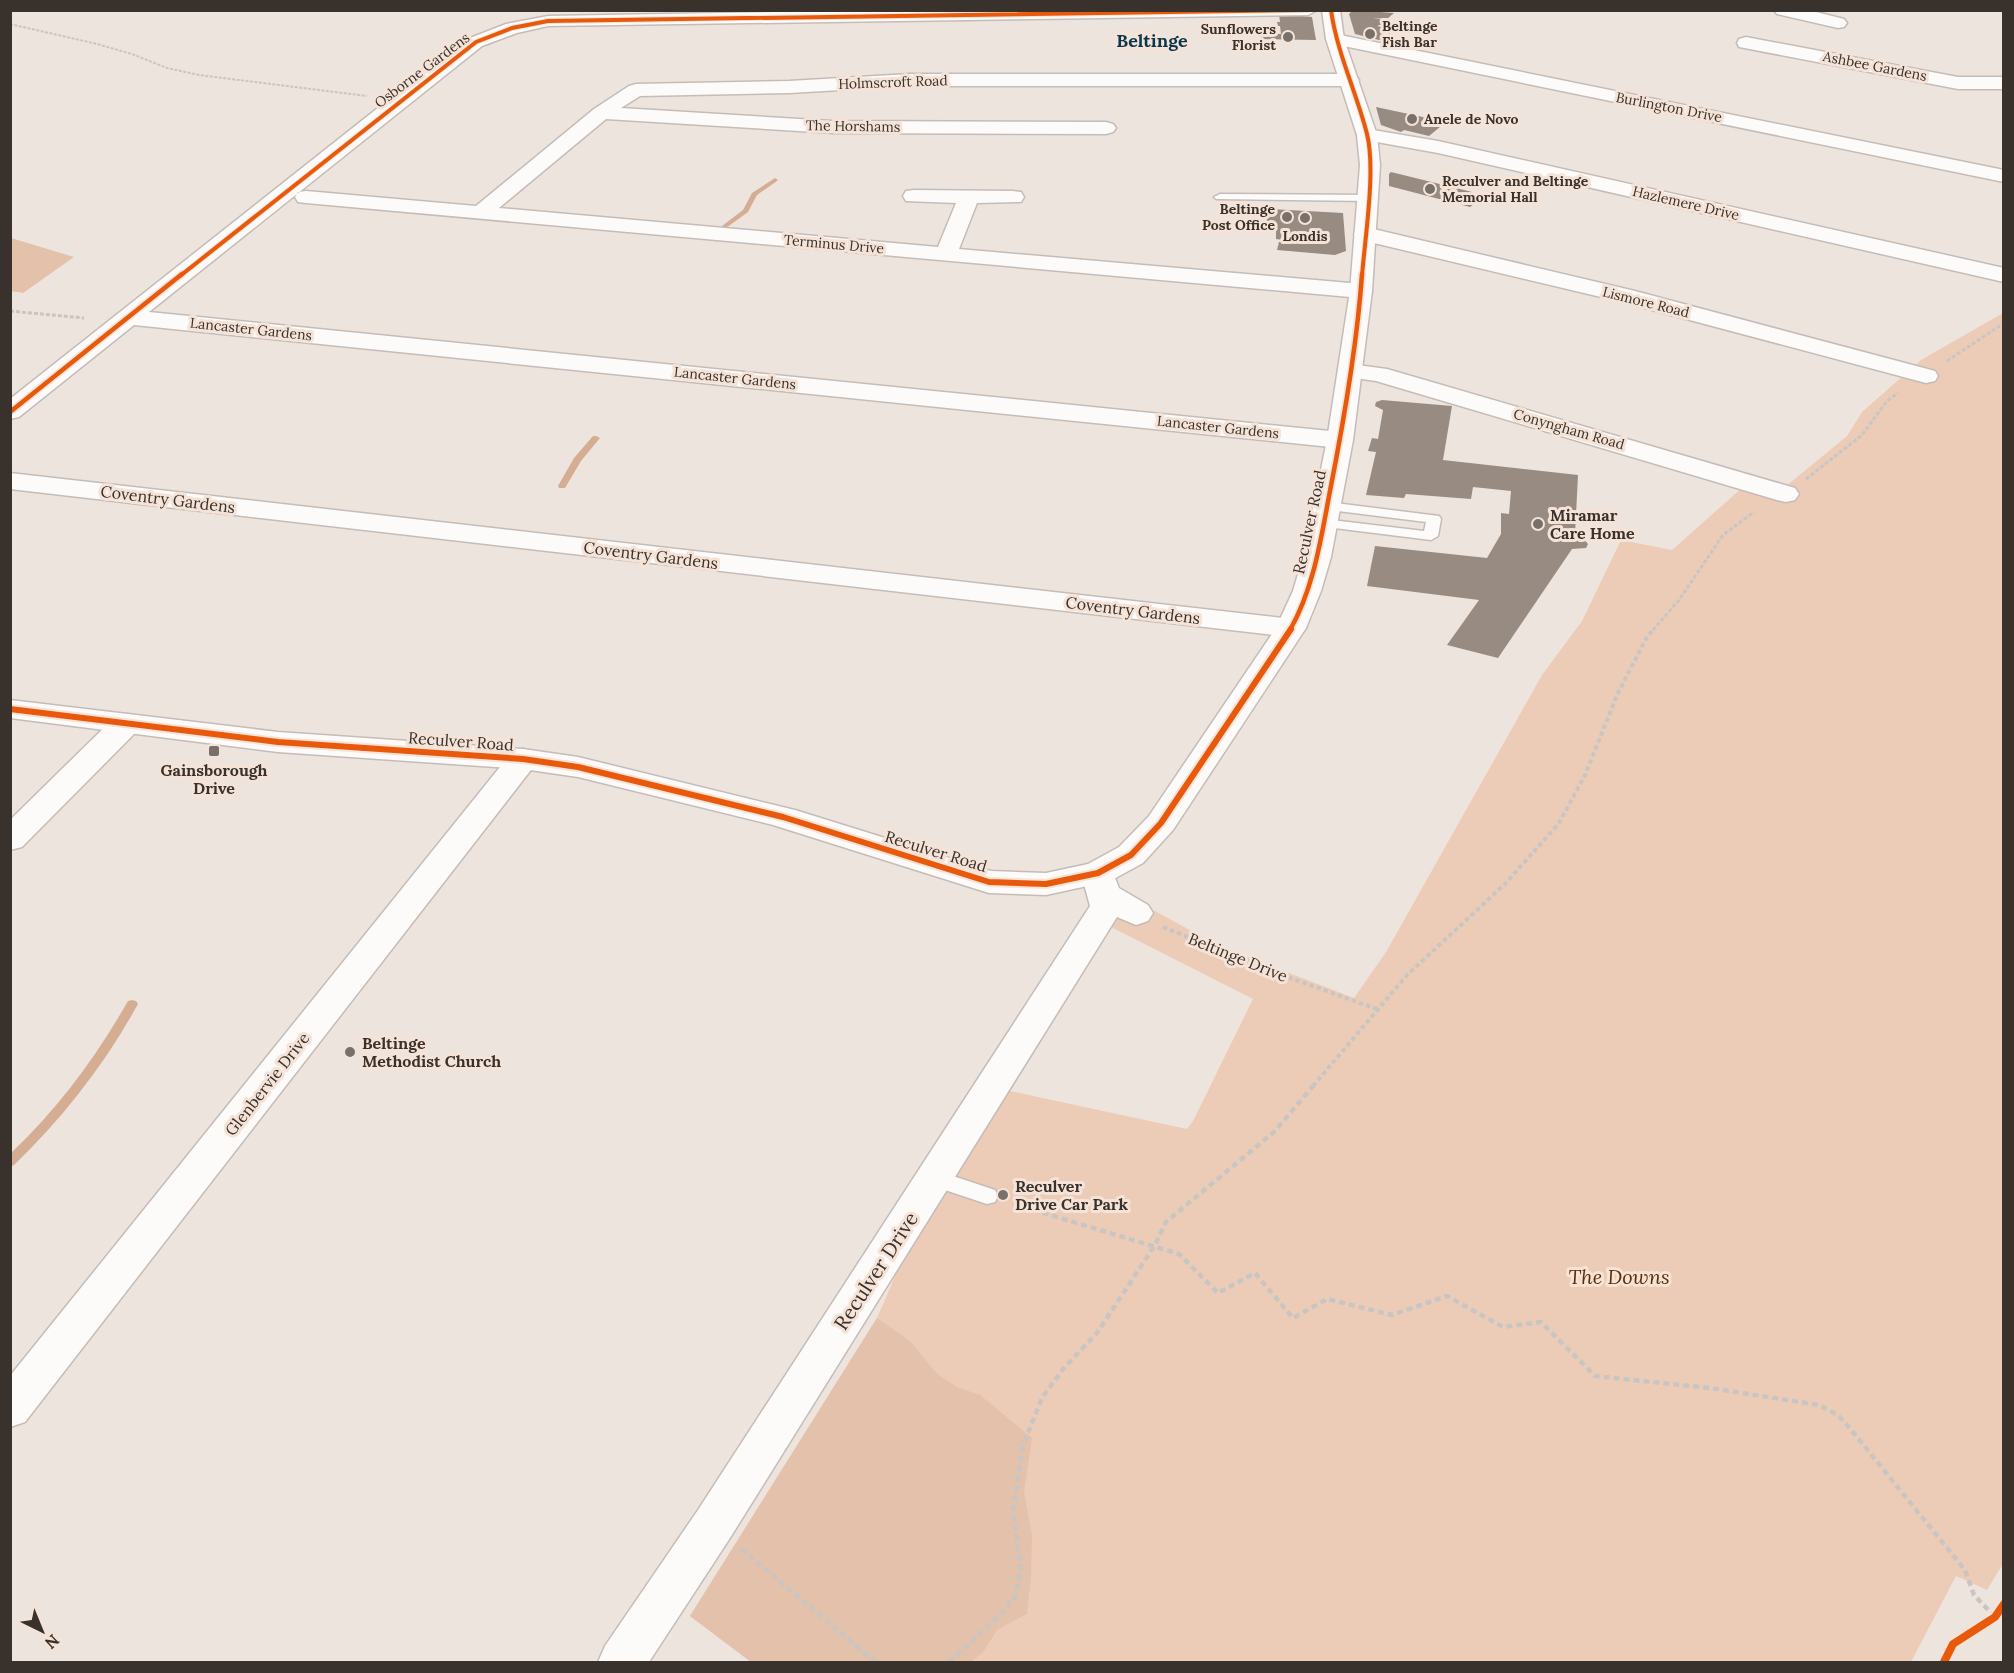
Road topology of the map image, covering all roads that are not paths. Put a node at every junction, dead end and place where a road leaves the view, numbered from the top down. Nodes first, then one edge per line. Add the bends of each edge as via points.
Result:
1 (1308, 10) edge
2 (1783, 10) edge
3 (1853, 10) edge
4 (549, 16) edge
5 (1838, 23) junction
6 (1333, 25) edge
7 (1746, 43) dead end
8 (1824, 56) junction
9 (1348, 80) junction
10 (2004, 83) edge
11 (601, 113) junction
12 (1106, 128) dead end
13 (1367, 135) junction
14 (2004, 176) edge
15 (914, 196) dead end
16 (969, 196) junction
17 (306, 197) dead end
18 (1013, 197) dead end
19 (1220, 197) dead end
20 (1369, 198) junction
21 (481, 213) junction
22 (1365, 234) junction
23 (946, 254) junction
24 (2004, 275) edge
25 (1361, 291) junction
26 (125, 321) junction
27 (1350, 371) junction
28 (1926, 376) road end
29 (10, 412) edge
30 (1340, 440) junction
31 (10, 481) edge
32 (1786, 494) road end
33 (1325, 515) junction
34 (1291, 628) junction
35 (10, 709) edge
36 (127, 723) junction
37 (523, 759) junction
38 (10, 839) edge
39 (1113, 893) junction
40 (935, 1178) junction
41 (987, 1196) road end
42 (10, 1409) edge
43 (622, 1662) edge

1 - 4 street, Osborne Gardens
2 - 5 street
3 - 5 street
4 - 26 street, Osborne Gardens via 476,42
5 - 8 street
6 - 9 street, Reculver Road
6 - 14 street, Burlington Drive
7 - 8 street, Ashbee Gardens
8 - 10 street, Ashbee Gardens via 1958,83
9 - 11 street, Holmscroft Road via 910,80 675,88 636,90
9 - 13 street, Reculver Road
11 - 12 street, The Horshams via 832,127
11 - 21 street, Holmscroft Road
13 - 20 street, Reculver Road
13 - 24 street, Hazlemere Drive via 1438,147
15 - 16 street
16 - 18 street
16 - 23 street
17 - 21 street, Terminus Drive
19 - 20 lane
20 - 22 street, Reculver Road
21 - 23 street, Terminus Drive
22 - 25 street, Reculver Road
22 - 28 street, Lismore Road via 1627,296
23 - 25 street, Terminus Drive
25 - 27 street, Reculver Road
26 - 29 street, Osborne Gardens
26 - 30 street, Lancaster Gardens
27 - 30 street, Reculver Road
27 - 32 street, Conyngham Road via 1378,374
30 - 33 street, Reculver Road
31 - 34 street, Coventry Gardens
33 - 33 lane via 1434,519 1431,536
33 - 34 street, Reculver Road via 1307,591
34 - 39 street, Reculver Road via 1161,823 1131,855
35 - 36 street, Reculver Road
36 - 37 street, Reculver Road via 278,742
36 - 38 street
37 - 39 street, Reculver Road via 578,767 772,814 989,882 1046,884
37 - 42 street, Glenbervie Drive
39 - 40 street, Reculver Drive
40 - 41 lane
40 - 43 street, Reculver Drive

